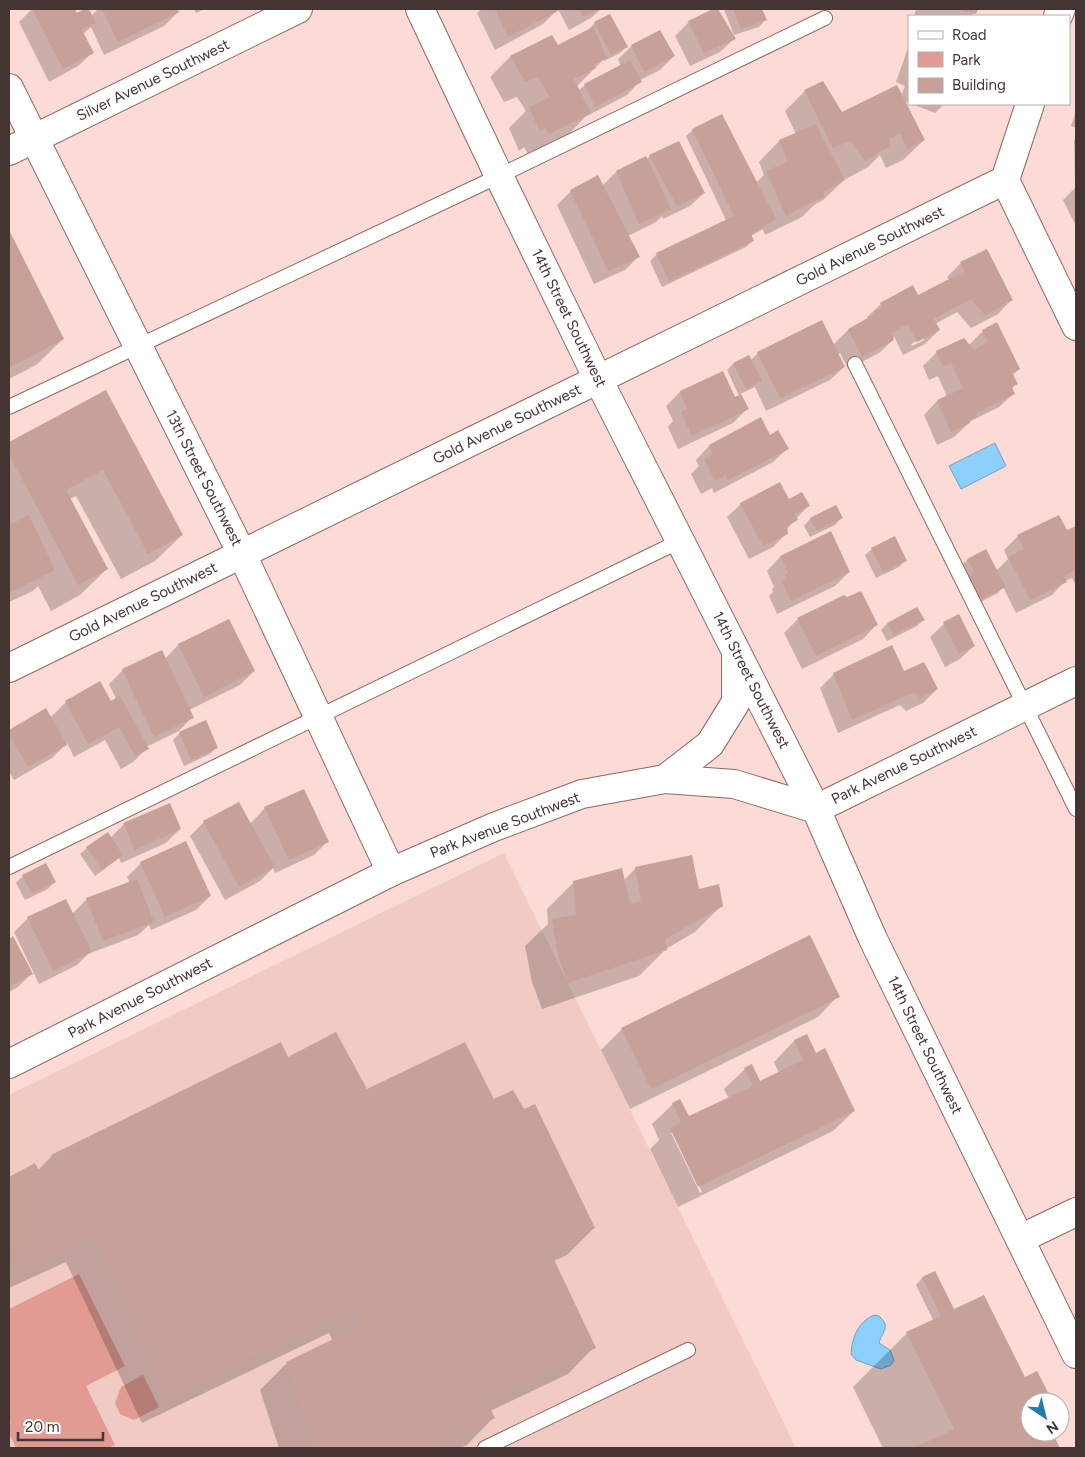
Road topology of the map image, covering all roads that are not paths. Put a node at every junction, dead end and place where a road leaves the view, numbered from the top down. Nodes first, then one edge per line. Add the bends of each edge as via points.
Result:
1 (298, 9) edge
2 (420, 9) edge
3 (825, 18) dead end
4 (9, 88) edge
5 (1030, 105) edge
6 (34, 139) junction
7 (9, 151) edge
8 (499, 176) junction
9 (1004, 180) junction
10 (1076, 326) edge
11 (138, 346) junction
12 (854, 364) dead end
13 (598, 379) junction
14 (9, 407) edge
15 (680, 541) junction
16 (242, 554) junction
17 (736, 651) junction
18 (9, 668) edge
19 (1076, 681) edge
20 (1026, 706) junction
21 (318, 716) junction
22 (665, 779) junction
23 (816, 808) junction
24 (1076, 809) edge
25 (9, 867) edge
26 (391, 872) junction
27 (9, 1064) edge
28 (1076, 1212) edge
29 (1020, 1239) junction
30 (688, 1350) dead end
31 (1076, 1354) edge
32 (485, 1448) edge

1 - 6 street, Silver Avenue Southwest
2 - 8 street, 14th Street Southwest
3 - 8 lane
4 - 6 street, 13th Street Southwest
5 - 9 street
6 - 7 street, Silver Avenue Southwest
6 - 11 street, 13th Street Southwest
8 - 11 lane
8 - 13 street, 14th Street Southwest
9 - 10 street
9 - 13 street, Gold Avenue Southwest
11 - 14 lane
11 - 16 street, 13th Street Southwest
12 - 20 lane
13 - 15 street, 14th Street Southwest
13 - 16 street, Gold Avenue Southwest
15 - 17 street, 14th Street Southwest
15 - 21 lane
16 - 18 street, Gold Avenue Southwest
16 - 21 street, 13th Street Southwest
17 - 22 street via 736,702 710,744
17 - 23 street, 14th Street Southwest
19 - 20 street, Park Avenue Southwest
20 - 23 street, Park Avenue Southwest
20 - 24 lane
21 - 25 lane
21 - 26 street, 13th Street Southwest
22 - 23 street, Park Avenue Southwest via 734,784
22 - 26 street, Park Avenue Southwest via 582,794 494,827
23 - 29 street, 14th Street Southwest via 873,940
26 - 27 street, Park Avenue Southwest
28 - 29 street
29 - 31 street, 14th Street Southwest
30 - 32 lane

